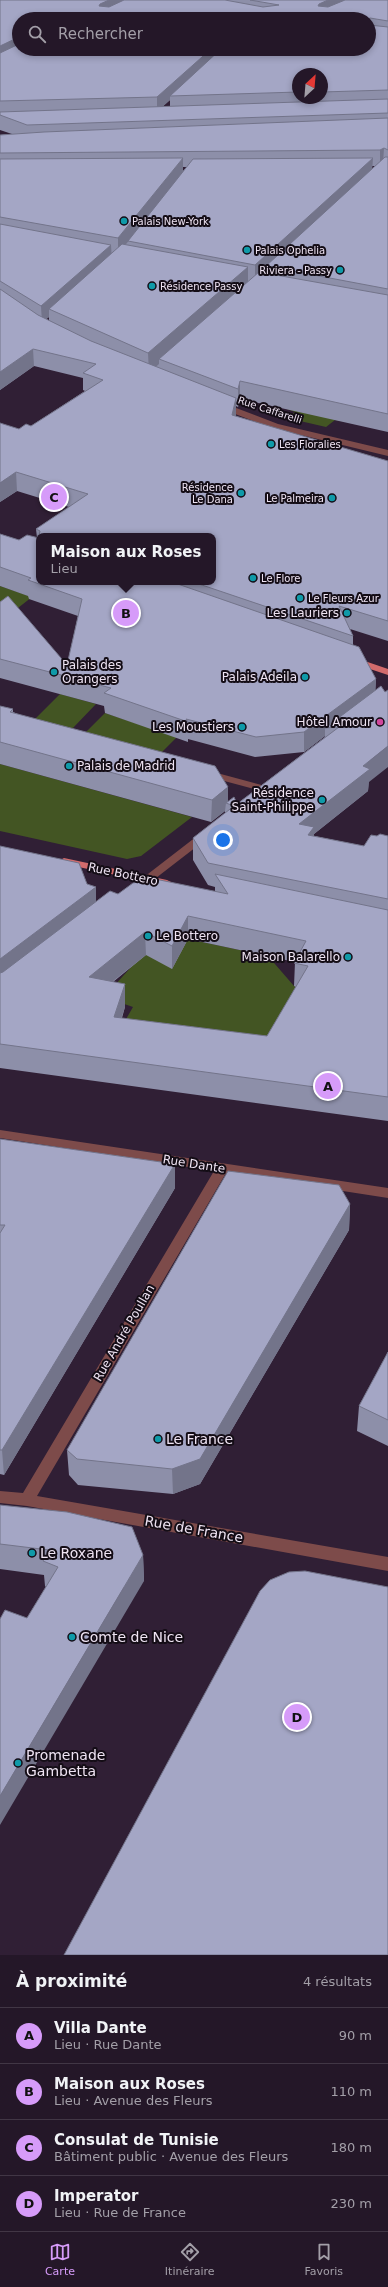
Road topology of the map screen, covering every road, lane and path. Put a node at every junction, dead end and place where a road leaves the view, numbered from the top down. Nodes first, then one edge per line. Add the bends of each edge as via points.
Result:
1 (208, 400) edge
2 (348, 444) junction
3 (388, 453) edge
4 (357, 455) edge
5 (345, 657) edge
6 (388, 672) edge
7 (197, 771) edge
8 (253, 798) edge
9 (211, 830) edge
10 (51, 858) edge
11 (148, 879) junction
12 (178, 885) edge
13 (131, 892) edge
14 (0, 1134) edge
15 (222, 1168) junction
16 (388, 1193) edge
17 (0, 1497) edge
18 (27, 1500) junction
19 (388, 1564) edge

1 - 2 street, Rue Caffarelli via 275,426
2 - 3 street, Rue Caffarelli
2 - 4 street
5 - 6 main road
7 - 8 street via 268,786
9 - 11 street
10 - 11 main road, Rue Bottero
11 - 12 main road, Rue Bottero
11 - 13 street
14 - 15 street, Rue Dante
15 - 16 street, Rue Dante
15 - 18 street, Rue André Poullan
17 - 18 street, Rue de France
18 - 19 street, Rue de France

